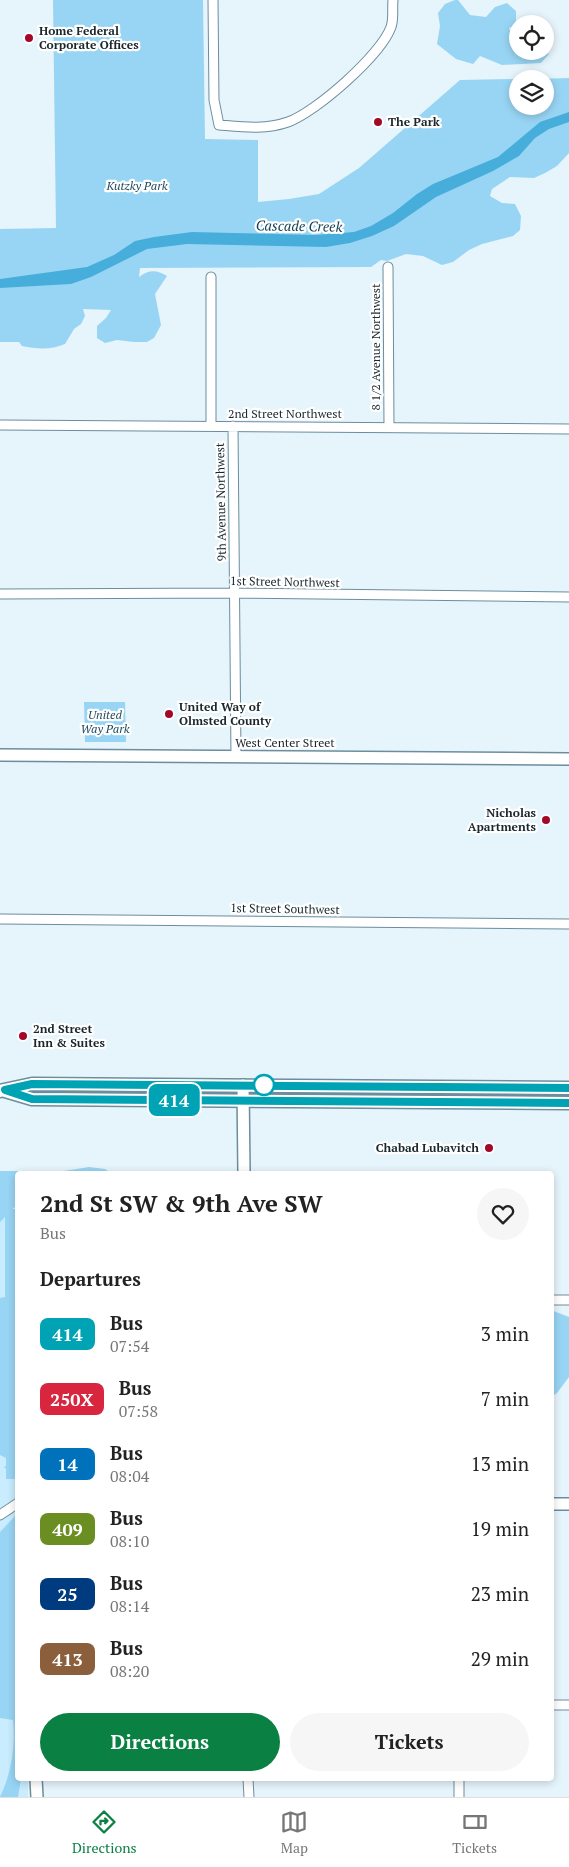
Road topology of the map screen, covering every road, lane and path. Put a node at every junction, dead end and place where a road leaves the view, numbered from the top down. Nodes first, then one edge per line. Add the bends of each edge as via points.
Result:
1 (213, 0) edge
2 (393, 0) edge
3 (388, 267) dead end
4 (211, 277) dead end
5 (0, 425) edge
6 (211, 426) junction
7 (233, 426) junction
8 (389, 428) junction
9 (569, 429) edge
10 (0, 594) edge
11 (234, 594) junction
12 (569, 597) edge
13 (0, 755) edge
14 (236, 757) junction
15 (569, 759) edge
16 (0, 919) edge
17 (569, 924) edge
18 (243, 1085) junction
19 (569, 1088) edge
20 (3, 1090) edge
21 (243, 1100) junction
22 (569, 1103) edge
23 (244, 1171) edge
24 (554, 1300) edge
25 (569, 1300) edge
26 (554, 1504) edge
27 (569, 1504) edge
28 (15, 1505) edge
29 (0, 1516) edge
30 (554, 1705) edge
31 (569, 1705) edge
32 (36, 1781) edge
33 (248, 1781) edge
34 (460, 1781) edge
35 (36, 1797) edge
36 (249, 1797) edge
37 (460, 1797) edge

1 - 2 street via 214,100 219,125 259,128 289,122 351,78 392,26
3 - 8 street, 8 1/2 Avenue Northwest
4 - 6 street, 9th Avenue Northwest
5 - 6 street, 2nd Street Northwest
6 - 7 street, 2nd Street Northwest
7 - 8 street, 2nd Street Northwest
7 - 11 street, 9th Avenue Northwest
8 - 9 street, 2nd Street Northwest
10 - 11 street, 1st Street Northwest
11 - 12 street, 1st Street Northwest
11 - 14 street, 9th Avenue Northwest
13 - 14 street, West Center Street
14 - 15 street, West Center Street
16 - 17 street, 1st Street Southwest
18 - 19 main road
18 - 20 main road via 32,1084
18 - 21 street
20 - 21 main road via 32,1099
21 - 22 main road
21 - 23 street
24 - 25 street
26 - 27 street
28 - 29 street
30 - 31 street
32 - 35 street
33 - 36 street
34 - 37 street

